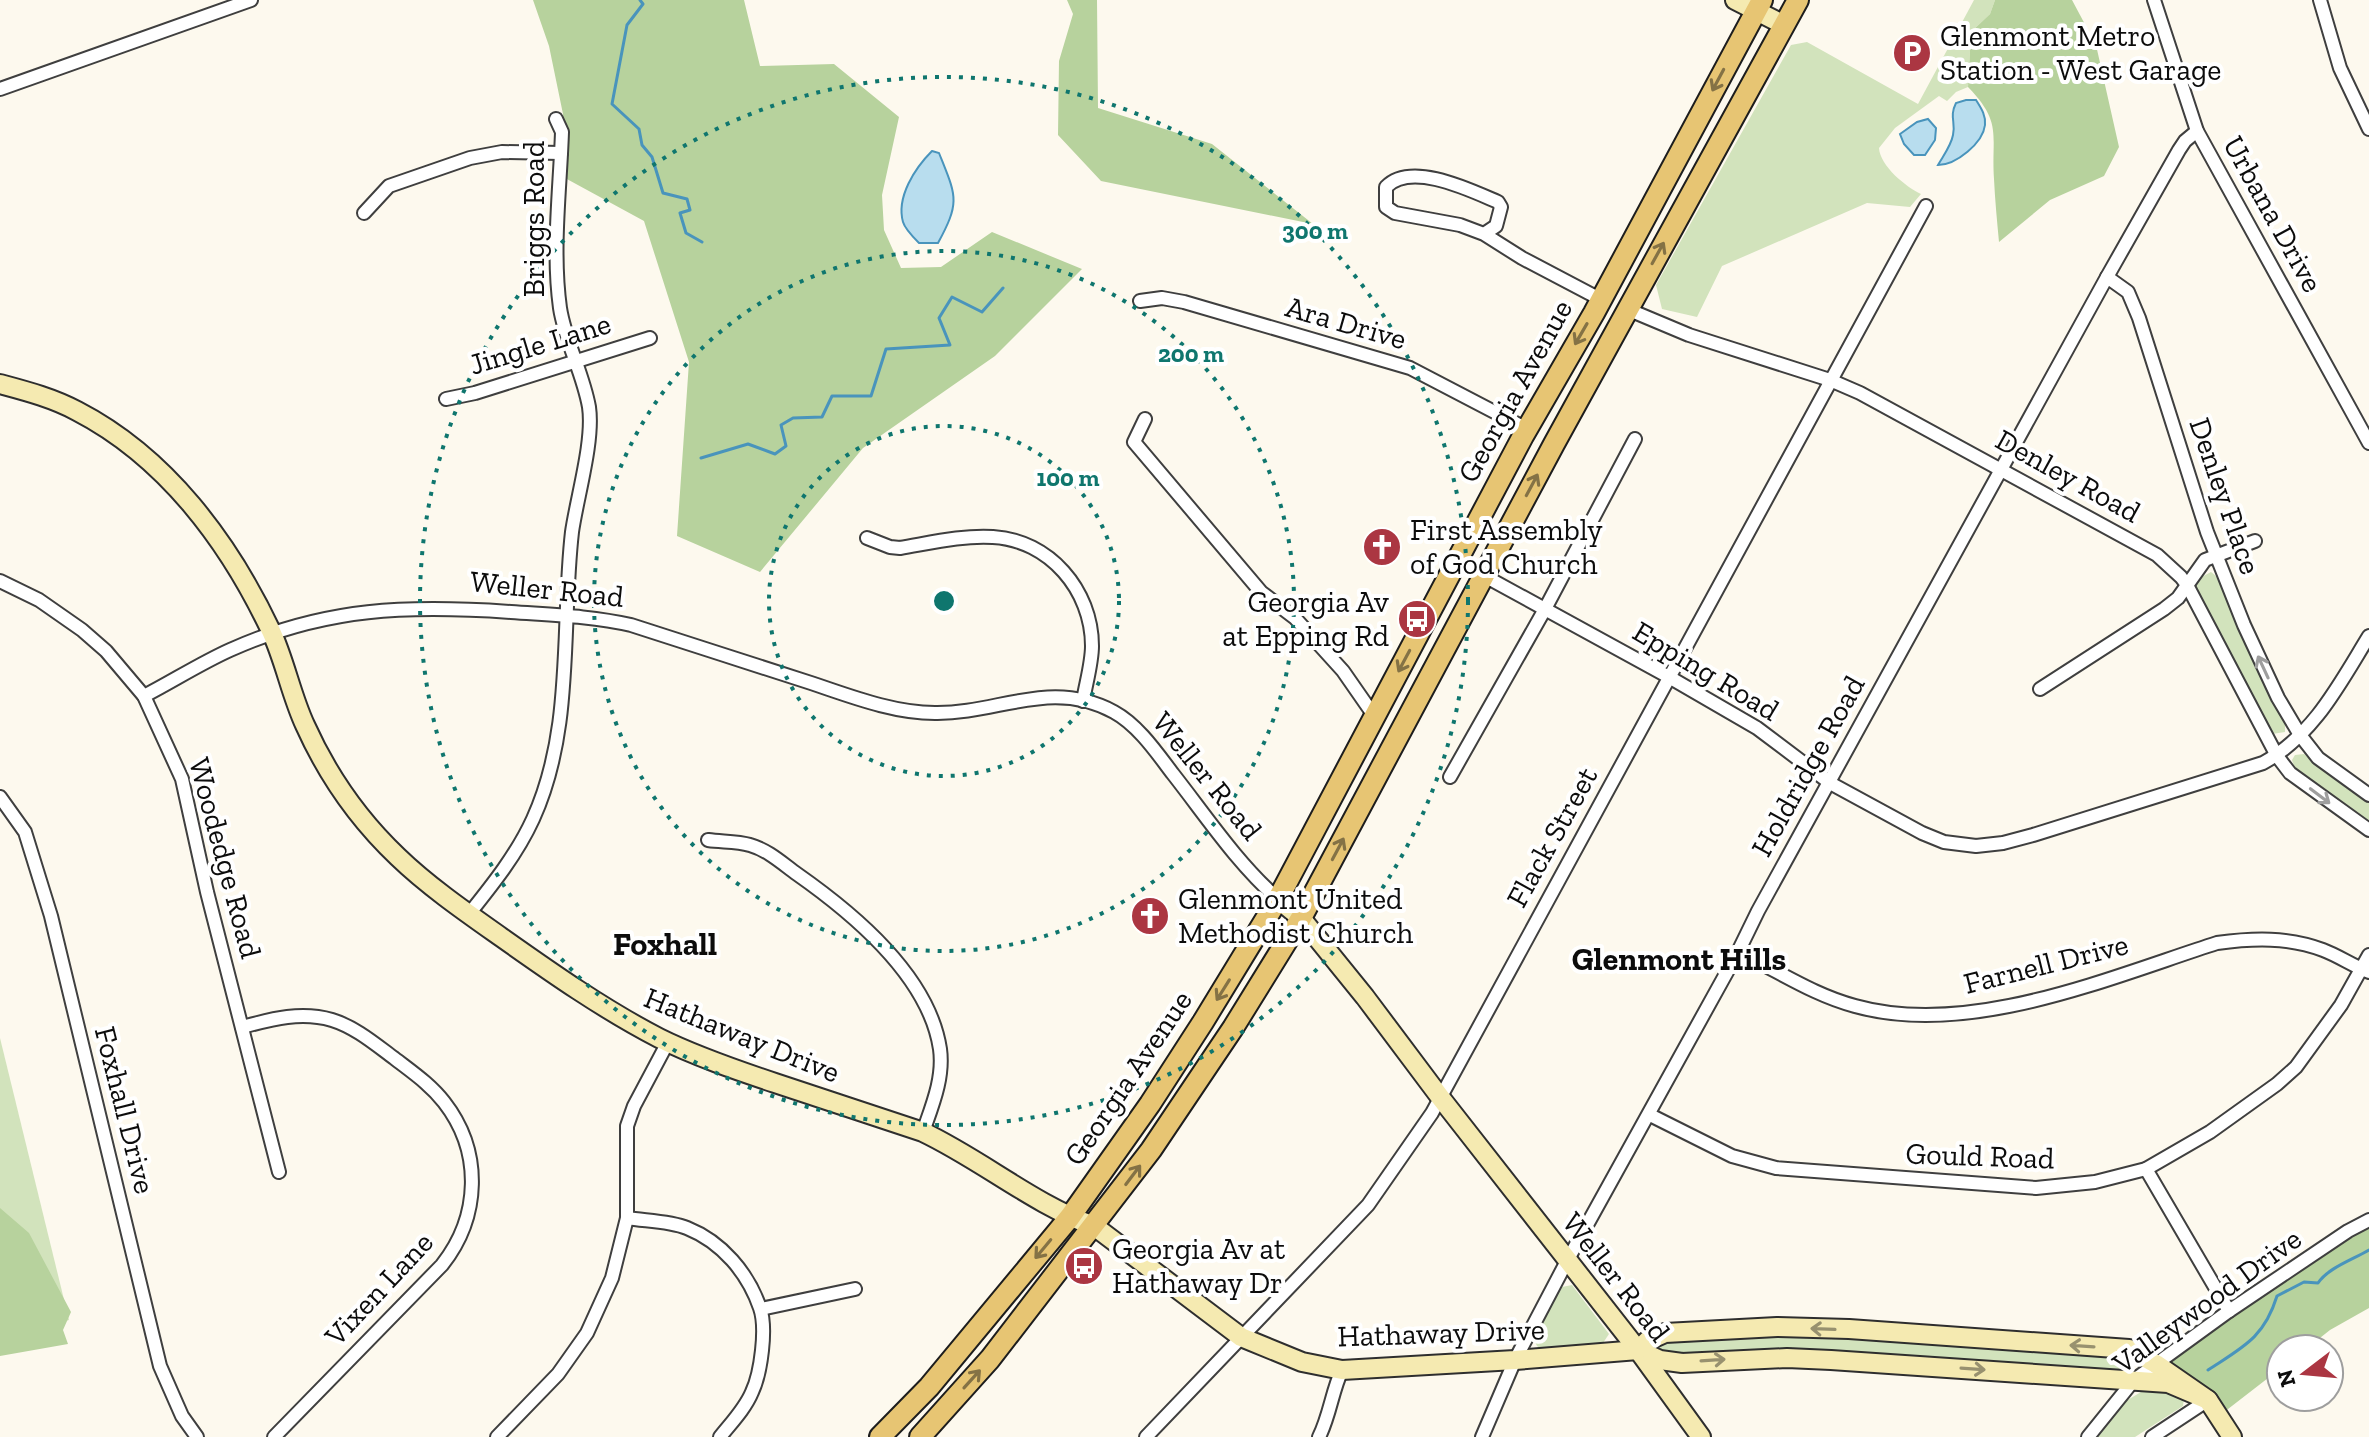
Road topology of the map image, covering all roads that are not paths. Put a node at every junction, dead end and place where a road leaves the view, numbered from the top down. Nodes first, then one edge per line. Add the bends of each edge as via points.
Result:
1 (251, 0) edge
2 (1735, 0) edge
3 (1798, 0) edge
4 (2154, 0) edge
5 (2320, 0) edge
6 (1758, 6) edge
7 (1784, 25) junction
8 (0, 89) edge
9 (556, 119) dead end
10 (2369, 129) edge
11 (2197, 131) junction
12 (561, 153) junction
13 (1926, 206) dead end
14 (364, 213) dead end
15 (1484, 234) junction
16 (2107, 277) junction
17 (1600, 299) junction
18 (1140, 301) dead end
19 (1627, 309) junction
20 (650, 338) dead end
21 (576, 360) junction
22 (1830, 380) junction
23 (0, 384) edge
24 (446, 399) dead end
25 (1145, 419) dead end
26 (1527, 429) junction
27 (1635, 439) dead end
28 (2369, 443) edge
29 (2001, 469) junction
30 (867, 538) dead end
31 (2255, 541) dead end
32 (2217, 554) junction
33 (1457, 561) junction
34 (1484, 575) junction
35 (0, 581) edge
36 (2187, 585) junction
37 (1545, 609) junction
38 (568, 616) junction
39 (272, 633) junction
40 (2369, 636) edge
41 (1669, 677) junction
42 (2040, 689) dead end
43 (144, 696) junction
44 (1083, 701) junction
45 (1375, 717) junction
46 (2300, 735) junction
47 (2277, 756) junction
48 (1450, 777) dead end
49 (1830, 783) junction
50 (2369, 795) edge
51 (0, 797) edge
52 (2369, 830) edge
53 (708, 840) dead end
54 (1278, 899) junction
55 (469, 914) junction
56 (1301, 918) junction
57 (1738, 952) junction
58 (2369, 955) edge
59 (2366, 971) edge
60 (242, 1027) junction
61 (668, 1042) junction
62 (1440, 1097) junction
63 (1650, 1115) junction
64 (923, 1132) junction
65 (2146, 1169) junction
66 (279, 1172) dead end
67 (1070, 1217) junction
68 (627, 1218) junction
69 (2369, 1220) edge
70 (1094, 1226) junction
71 (1567, 1261) junction
72 (855, 1289) dead end
73 (761, 1309) junction
74 (2229, 1311) junction
75 (1241, 1337) junction
76 (1638, 1350) junction
77 (1515, 1360) junction
78 (2156, 1364) junction
79 (1342, 1370) junction
80 (2134, 1380) junction
81 (2208, 1400) junction
82 (197, 1437) edge
83 (274, 1437) edge
84 (497, 1437) edge
85 (720, 1437) edge
86 (880, 1437) edge
87 (920, 1437) edge
88 (1146, 1437) edge
89 (1319, 1437) edge
90 (1482, 1437) edge
91 (1701, 1437) edge
92 (2088, 1437) edge
93 (2152, 1437) edge
94 (2232, 1437) edge

1 - 8 street
2 - 6 street
3 - 7 main road, Georgia Avenue
4 - 11 street, Urbana Drive
5 - 10 street via 2340,68
6 - 7 street
6 -> 17 main road, Georgia Avenue
19 -> 7 main road, Georgia Avenue
9 - 12 street, Briggs Road via 562,132
11 - 16 street, Holdridge Road via 2179,150
11 - 28 street, Urbana Drive
12 - 14 street via 502,152 470,158 389,186
12 - 21 street, Briggs Road via 556,272
13 - 22 street, Flack Street
15 - 15 street via 1395,213 1386,207 1386,187 1404,176 1434,180 1498,202 1496,226
15 - 17 street
16 - 29 street, Holdridge Road
16 - 32 street, Denley Place via 2128,292 2139,318
17 -> 26 main road, Georgia Avenue
18 - 26 street, Ara Drive via 1184,302 1410,368
19 - 22 street, Denley Road via 1689,335
34 -> 19 main road, Georgia Avenue
20 - 21 street, Jingle Lane
21 - 24 street, Jingle Lane
21 - 38 street, Briggs Road via 589,428 572,534
22 - 29 street, Denley Road
22 - 41 street, Flack Street
23 - 39 street, Hathaway Drive via 75,410 142,456 189,502 227,551
25 - 45 street via 1134,442 1261,592 1295,618 1343,671
26 - 33 main road, Georgia Avenue
27 - 37 street
29 - 36 street, Denley Road via 2157,555
29 - 49 street, Holdridge Road
30 - 44 street via 900,548 994,537 1033,547 1052,560 1072,580 1088,616 1092,646
31 - 32 street
32 - 36 street via 2205,560
46 -> 32 street, Denley Place via 2244,625
33 - 34 street, Epping Road
33 -> 45 main road, Georgia Avenue
34 - 37 street, Epping Road
56 -> 34 main road, Georgia Avenue
35 - 43 street, Woodedge Road via 82,630
36 - 42 street via 2164,609
36 - 47 street, Denley Road
37 - 41 street, Epping Road
37 - 48 street
38 - 39 street, Weller Road via 398,608 331,616
38 - 44 street, Weller Road via 631,625 901,710 950,712 1032,698
38 - 55 street, Briggs Road via 559,725 547,781 519,846
39 - 43 street, Weller Road
39 - 55 street, Hathaway Drive via 304,724 331,775 399,859
40 - 46 street, Epping Road via 2322,712
41 - 49 street, Epping Road via 1757,728
41 - 62 street, Flack Street
43 - 60 street, Woodedge Road via 182,779
44 - 54 street, Weller Road via 1114,712 1131,725
45 - 54 main road, Georgia Avenue
46 - 47 street, Epping Road
46 - 50 street via 2318,758
47 - 49 street, Epping Road via 2033,835 1976,846 1922,833
47 -> 52 street, Denley Road via 2290,773
49 - 57 street, Holdridge Road
51 - 82 street, Foxhall Drive via 25,832 51,916 160,1366
53 - 64 street via 751,845 831,898 882,946 919,992 934,1022 940,1053 937,1092
54 - 56 street, Weller Road
54 -> 67 main road, Georgia Avenue via 1155,1097
55 - 61 street, Hathaway Drive via 583,995
56 - 62 street, Weller Road
70 -> 56 main road, Georgia Avenue via 1217,1052
57 - 59 street, Farnell Drive via 1855,1007 1935,1016 2004,1008 2234,941 2290,942
57 - 63 street, Holdridge Road
58 - 59 street, Gould Road
59 - 65 street, Gould Road via 2296,1067 2210,1132
60 - 66 street, Woodedge Road
60 - 83 street, Vixen Lane via 305,1015 334,1020 367,1038 445,1103 469,1152 473,1194 455,1248 442,1265
61 - 64 street, Hathaway Drive
61 - 68 street via 627,1126
62 - 71 street, Weller Road
62 - 75 street, Flack Street via 1368,1205
63 - 65 street, Gould Road via 1732,1156 1811,1173 2036,1188 2095,1182
63 - 71 street, Holdridge Road
64 - 67 street, Hathaway Drive
65 - 74 street
67 - 70 street, Hathaway Drive
67 -> 86 main road, Georgia Avenue via 929,1387
68 - 73 street via 686,1228 716,1244 738,1266
68 - 84 street via 612,1278 587,1333 558,1374
69 - 74 street, Valleywood Drive
70 - 75 street, Hathaway Drive
87 -> 70 main road, Georgia Avenue via 990,1359
71 - 76 street, Weller Road
71 - 77 street, Holdridge Road
72 - 73 street
73 - 85 street via 763,1340 753,1392
74 - 78 street, Valleywood Drive
75 - 79 street, Hathaway Drive via 1302,1362
75 - 88 street, Flack Street
76 - 77 street, Hathaway Drive
78 -> 76 street, Hathaway Drive via 2129,1349 1777,1327 1665,1333
76 -> 80 street, Hathaway Drive via 1682,1363 1802,1358
76 - 91 street, Weller Road
77 - 79 street, Hathaway Drive
77 - 90 street, Holdridge Road
78 - 80 street, Valleywood Drive
78 - 81 street, Hathaway Drive
79 - 89 street
80 - 81 street, Hathaway Drive via 2168,1383
80 - 92 street, Valleywood Drive
81 - 93 street
81 - 94 street

